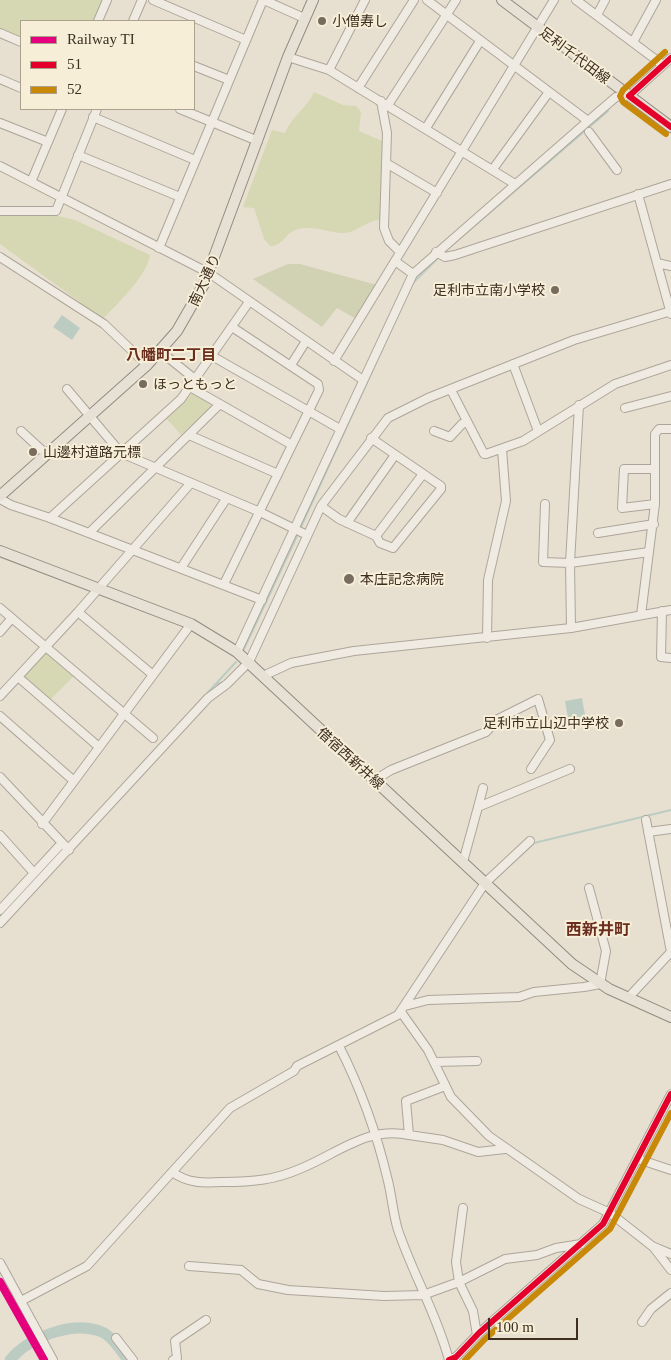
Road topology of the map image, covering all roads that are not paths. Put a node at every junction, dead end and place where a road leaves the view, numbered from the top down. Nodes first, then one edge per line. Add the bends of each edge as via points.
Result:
1 (107, 0) edge
2 (142, 0) edge
3 (153, 0) edge
4 (263, 0) edge
5 (313, 0) edge
6 (365, 0) edge
7 (414, 0) edge
8 (427, 0) edge
9 (456, 0) edge
10 (502, 0) edge
11 (554, 0) edge
12 (576, 0) edge
13 (605, 0) edge
14 (656, 0) edge
15 (446, 15) junction
16 (597, 15) junction
17 (304, 18) junction
18 (98, 20) edge
19 (133, 20) edge
20 (539, 28) junction
21 (0, 34) edge
22 (246, 40) junction
23 (480, 41) junction
24 (20, 42) edge
25 (633, 42) junction
26 (288, 57) junction
27 (671, 58) edge
28 (663, 65) junction
29 (195, 66) edge
30 (514, 67) junction
31 (329, 70) junction
32 (0, 79) edge
33 (229, 80) junction
34 (20, 88) edge
35 (358, 88) junction
36 (549, 92) junction
37 (629, 96) junction
38 (384, 103) junction
39 (62, 110) edge
40 (97, 110) edge
41 (182, 110) edge
42 (93, 118) junction
43 (588, 120) junction
44 (211, 122) junction
45 (0, 123) edge
46 (426, 128) junction
47 (671, 128) edge
48 (589, 132) dead end
49 (258, 141) junction
50 (48, 142) junction
51 (463, 151) junction
52 (78, 155) junction
53 (196, 160) junction
54 (386, 163) junction
55 (0, 166) edge
56 (493, 169) junction
57 (617, 170) dead end
58 (31, 182) junction
59 (515, 184) junction
60 (671, 184) edge
61 (437, 193) junction
62 (638, 194) junction
63 (60, 197) junction
64 (180, 197) junction
65 (0, 211) edge
66 (159, 248) junction
67 (400, 252) junction
68 (436, 252) junction
69 (0, 257) edge
70 (395, 261) junction
71 (657, 263) junction
72 (671, 266) edge
73 (209, 274) junction
74 (413, 274) junction
75 (249, 302) junction
76 (671, 312) edge
77 (232, 327) junction
78 (306, 341) junction
79 (160, 351) junction
80 (212, 356) junction
81 (334, 361) junction
82 (512, 364) junction
83 (147, 365) junction
84 (291, 365) junction
85 (671, 365) edge
86 (196, 380) junction
87 (363, 380) junction
88 (190, 387) junction
89 (67, 390) dead end
90 (451, 390) junction
91 (671, 396) edge
92 (220, 404) junction
93 (579, 405) junction
94 (626, 408) dead end
95 (308, 412) junction
96 (90, 416) junction
97 (467, 422) junction
98 (340, 429) junction
99 (671, 429) edge
100 (22, 431) dead end
101 (434, 431) dead end
102 (538, 431) junction
103 (189, 435) junction
104 (371, 438) junction
105 (292, 445) junction
106 (502, 449) junction
107 (121, 453) junction
108 (46, 454) junction
109 (395, 455) junction
110 (155, 468) junction
111 (655, 469) junction
112 (278, 474) junction
113 (423, 474) junction
114 (190, 484) junction
115 (0, 497) edge
116 (226, 499) junction
117 (545, 504) dead end
118 (655, 504) junction
119 (320, 506) junction
120 (260, 512) junction
121 (50, 518) junction
122 (347, 523) junction
123 (654, 524) junction
124 (295, 529) junction
125 (90, 533) junction
126 (598, 533) dead end
127 (307, 535) junction
128 (376, 536) junction
129 (131, 550) junction
130 (649, 552) junction
131 (1, 553) edge
132 (570, 563) junction
133 (181, 568) junction
134 (224, 584) junction
135 (98, 588) junction
136 (262, 600) junction
137 (0, 608) edge
138 (671, 610) edge
139 (78, 612) junction
140 (662, 612) junction
141 (641, 615) junction
142 (12, 618) junction
143 (191, 624) junction
144 (571, 628) junction
145 (0, 632) edge
146 (487, 638) junction
147 (46, 646) junction
148 (237, 652) junction
149 (671, 658) edge
150 (248, 662) junction
151 (152, 675) junction
152 (263, 676) junction
153 (18, 677) junction
154 (0, 696) edge
155 (125, 714) junction
156 (0, 716) edge
157 (153, 738) dead end
158 (99, 747) junction
159 (531, 769) dead end
160 (570, 769) dead end
161 (0, 777) edge
162 (375, 780) junction
163 (74, 781) junction
164 (483, 788) dead end
165 (478, 807) junction
166 (646, 820) dead end
167 (42, 824) junction
168 (671, 829) edge
169 (648, 832) junction
170 (0, 835) edge
171 (530, 841) dead end
172 (7, 842) junction
173 (62, 843) junction
174 (0, 850) edge
175 (69, 850) junction
176 (464, 862) junction
177 (34, 873) junction
178 (485, 883) junction
179 (589, 888) dead end
180 (0, 910) edge
181 (0, 923) edge
182 (669, 930) edge
183 (600, 984) junction
184 (628, 998) junction
185 (403, 1009) junction
186 (671, 1017) edge
187 (339, 1046) junction
188 (434, 1062) junction
189 (477, 1062) dead end
190 (445, 1086) junction
191 (671, 1094) edge
192 (668, 1108) edge
193 (375, 1135) junction
194 (409, 1135) junction
195 (505, 1148) junction
196 (638, 1159) junction
197 (671, 1170) edge
198 (172, 1172) junction
199 (463, 1208) dead end
200 (610, 1214) junction
201 (582, 1244) junction
202 (652, 1246) junction
203 (671, 1254) edge
204 (0, 1263) edge
205 (189, 1266) dead end
206 (671, 1270) edge
207 (459, 1282) junction
208 (671, 1293) edge
209 (423, 1295) junction
210 (21, 1301) junction
211 (206, 1320) dead end
212 (642, 1322) dead end
213 (478, 1335) junction
214 (116, 1338) dead end
215 (53, 1360) edge
216 (133, 1360) edge
217 (173, 1360) edge
218 (449, 1360) edge

1 - 18 street
2 - 19 street
3 - 22 street
4 - 17 street
4 - 22 street
5 - 17 main road, 南大通り
6 - 31 street
7 - 35 street
8 - 15 street
9 - 15 street
10 - 20 main road, 足利千代田線
11 - 20 street
12 - 16 street
13 - 16 street
14 - 25 street
15 - 23 street
15 - 38 street
16 - 25 street
17 - 26 main road, 南大通り
20 - 30 street
20 - 37 main road, 足利千代田線
21 - 24 street
22 - 33 street
23 - 30 street
23 - 46 street
25 - 28 street
26 - 31 street
26 - 49 main road, 南大通り
27 - 28 street
28 - 37 street
29 - 33 street
30 - 36 street
30 - 51 street
31 - 35 street
32 - 34 street
33 - 44 street
35 - 38 street
36 - 43 street
36 - 56 street
37 - 43 street via 616,97
37 - 47 main road, 足利千代田線
38 - 46 street
38 - 54 street
39 - 50 street
40 - 42 street
41 - 44 street
42 - 52 street
42 - 53 street
43 - 59 street
44 - 49 street
44 - 53 street
45 - 50 street
46 - 51 street
48 - 57 street
49 - 73 main road, 南大通り
50 - 58 street
51 - 56 street
51 - 61 street
52 - 63 street
52 - 64 street
53 - 64 street
54 - 61 street
54 - 67 street via 384,228 389,241
55 - 58 street
56 - 59 street
58 - 63 street
59 - 68 street
60 - 62 street
61 - 67 street
62 - 68 street via 445,257
62 - 71 street
63 - 65 street via 54,212
63 - 66 street
64 - 66 street
66 - 73 street
67 - 70 street
68 - 74 street
69 - 83 street via 104,324
70 - 74 street
70 - 81 street
71 - 72 street
71 - 76 street
73 - 75 street
73 - 79 main road, 南大通り via 186,316
74 - 87 street
75 - 77 street
75 - 78 street
76 - 82 street via 574,340
77 - 80 street
77 - 84 street
78 - 81 street
78 - 84 street
79 - 83 main road, 南大通り
79 - 86 street
80 - 86 street
80 - 95 street
81 - 87 street
82 - 90 street
82 - 102 street
83 - 96 main road, 南大通り
84 - 95 street via 319,386
85 - 93 street via 615,384
86 - 88 street
87 - 98 street
88 - 92 street
88 - 107 street
89 - 96 street
90 - 97 street
90 - 104 street via 394,414
91 - 94 street
92 - 103 street
92 - 105 street
93 - 102 street
93 - 132 street
95 - 98 street
95 - 105 street
96 - 107 street
96 - 108 main road, 南大通り
97 - 101 street via 450,436
97 - 106 street via 484,454
98 - 124 street
99 - 111 street via 655,432
100 - 108 street
102 - 106 street
103 - 110 street
103 - 112 street
104 - 109 street
104 - 119 street
105 - 112 street
106 - 146 street via 506,501 488,580
107 - 110 street
107 - 121 street
108 - 115 main road, 南大通り
109 - 113 street
109 - 122 street
110 - 114 street
110 - 125 street
111 - 118 street
111 - 118 street via 624,469 622,508
112 - 120 street
113 - 128 street
113 - 128 street via 442,489 396,547 380,543
114 - 116 street
114 - 129 street
115 - 121 street via 11,505
116 - 120 street
116 - 133 street
117 - 132 street via 543,562
118 - 123 street
119 - 122 street
119 - 127 street
120 - 124 street
120 - 134 street
121 - 125 street
122 - 128 street
123 - 126 street
123 - 130 street
124 - 127 street
124 - 136 street
125 - 129 street
127 - 150 street
129 - 133 street
129 - 135 street
130 - 132 street
130 - 141 street
131 - 135 main road, 借宿西新井線
132 - 144 street
133 - 134 street
134 - 136 street
135 - 139 street
135 - 143 main road, 借宿西新井線
136 - 148 street
137 - 142 street
138 - 140 street
139 - 147 street
139 - 151 street
140 - 141 street
140 - 149 street via 661,657
141 - 144 street
142 - 145 street
142 - 147 street
143 - 148 main road, 借宿西新井線
143 - 151 street
144 - 146 street
146 - 152 street via 354,651 292,663
147 - 153 street
147 - 155 street
148 - 150 main road, 借宿西新井線
150 - 152 main road, 借宿西新井線
150 - 175 street via 228,684 208,698
151 - 155 street
152 - 162 main road, 借宿西新井線
153 - 154 street
153 - 158 street
155 - 157 street
155 - 158 street
156 - 163 street
158 - 163 street
159 - 162 street via 550,740 538,699 498,719 486,732 391,770
160 - 165 street
161 - 167 street
162 - 176 main road, 借宿西新井線
163 - 167 street
164 - 165 street
165 - 176 street
166 - 169 street
167 - 173 street
168 - 169 street
169 - 182 street
170 - 172 street
171 - 178 street
172 - 174 street
172 - 177 street
173 - 175 street
173 - 177 street
175 - 181 street
176 - 178 main road, 借宿西新井線
177 - 180 street
178 - 183 main road, 借宿西新井線 via 572,964
178 - 185 street
179 - 183 street via 606,951
182 - 184 street via 671,952
183 - 184 main road, 借宿西新井線
183 - 185 street via 534,992 519,997 428,1000
184 - 186 main road, 借宿西新井線
185 - 187 street
185 - 188 street
187 - 193 street
187 - 198 street via 297,1066 230,1108
188 - 189 street
188 - 190 street
190 - 194 street via 406,1101
190 - 195 street via 451,1097
191 - 192 street
192 - 196 street
193 - 194 street via 392,1132
193 - 198 street via 353,1142 302,1168 258,1182 192,1182
193 - 209 street via 397,1227
194 - 195 street via 443,1140 478,1152
195 - 200 street via 579,1199
196 - 197 street
196 - 200 street
198 - 210 street via 87,1266
199 - 207 street via 456,1262
200 - 201 street
200 - 202 street
201 - 207 street via 505,1259
201 - 213 street
202 - 203 street
202 - 206 street
204 - 210 street
205 - 209 street via 241,1270 258,1284 288,1290
207 - 209 street
207 - 213 street via 473,1312
208 - 212 street via 650,1309
209 - 218 street via 441,1330
210 - 215 street
211 - 217 street via 175,1341 177,1358
213 - 218 street
214 - 216 street

